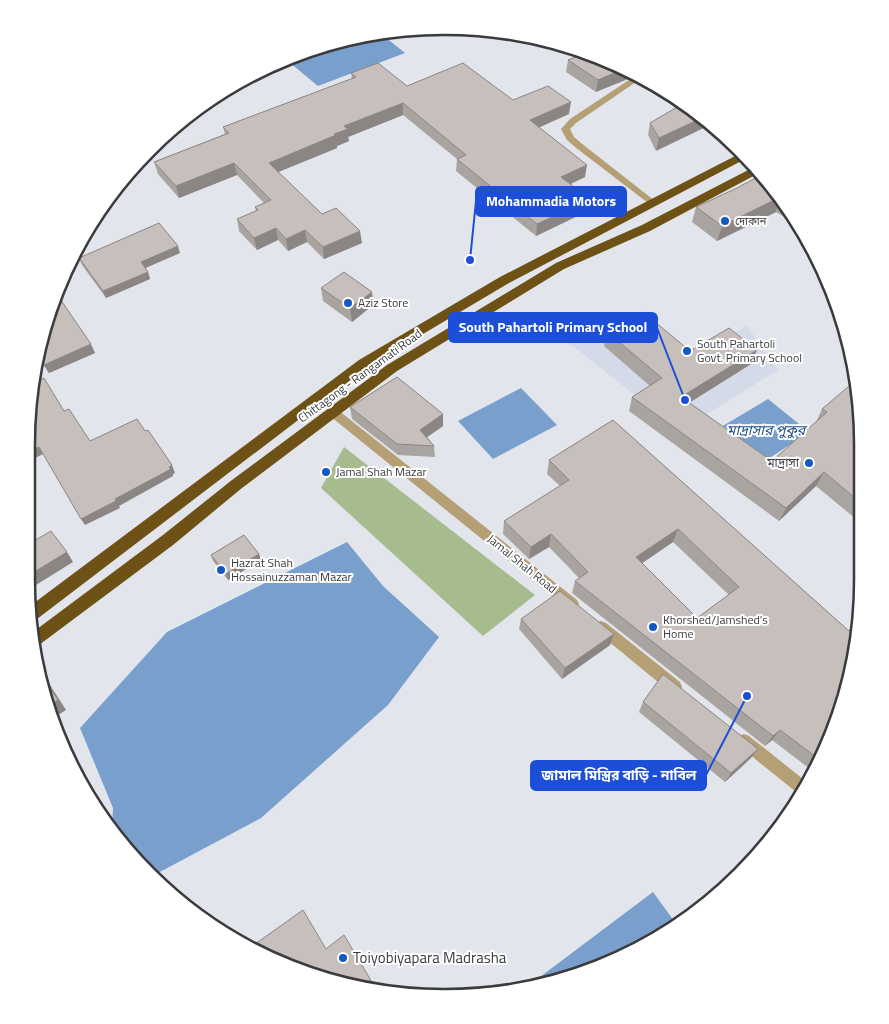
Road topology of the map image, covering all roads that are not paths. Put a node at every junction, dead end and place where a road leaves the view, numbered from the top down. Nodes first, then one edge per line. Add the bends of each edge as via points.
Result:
1 (632, 82) dead end
2 (737, 158) edge
3 (751, 173) edge
4 (652, 203) junction
5 (334, 413) junction
6 (36, 610) edge
7 (40, 637) edge
8 (688, 697) edge
9 (735, 734) edge
10 (798, 785) edge

1 - 4 street via 565,129 578,145
2 - 4 highway, Chittagong - Rangamati Road
3 - 5 highway, Chittagong - Rangamati Road via 646,228 560,266 392,368
4 - 6 highway, Chittagong - Rangamati Road via 547,256 419,327 364,363
5 - 7 highway, Chittagong - Rangamati Road
5 - 8 street, Jamal Shah Road
9 - 10 street

